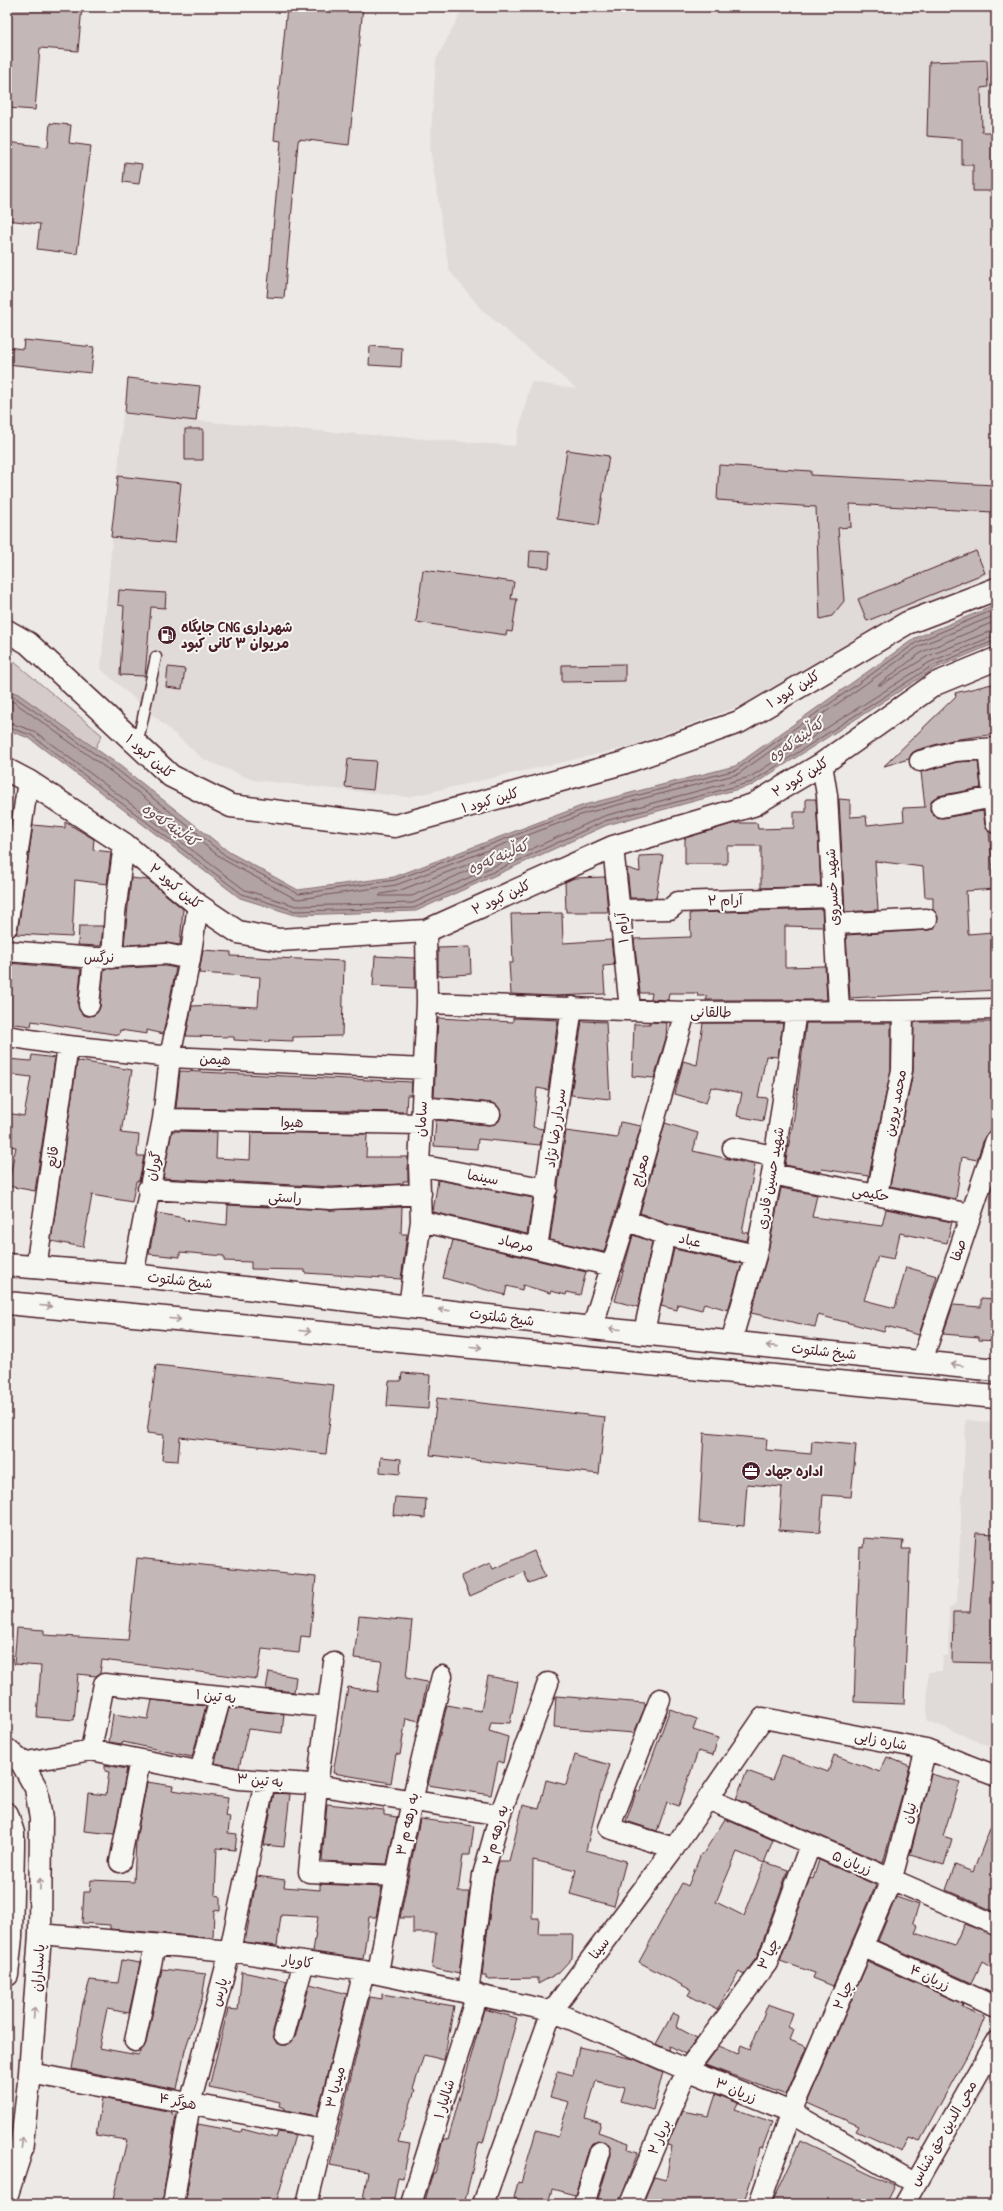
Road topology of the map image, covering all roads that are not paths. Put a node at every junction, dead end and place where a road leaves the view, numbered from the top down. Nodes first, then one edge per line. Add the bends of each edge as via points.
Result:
1 (996, 589) edge
2 (7, 631) edge
3 (156, 657) dead end
4 (996, 659) edge
5 (137, 745) junction
6 (992, 748) edge
7 (920, 761) dead end
8 (822, 764) junction
9 (7, 770) edge
10 (28, 782) junction
11 (994, 798) junction
12 (941, 807) dead end
13 (996, 823) edge
14 (124, 844) junction
15 (613, 848) junction
16 (833, 897) junction
17 (198, 905) junction
18 (620, 910) junction
19 (928, 919) dead end
20 (834, 924) junction
21 (7, 927) edge
22 (426, 931) junction
23 (7, 951) edge
24 (103, 958) junction
25 (190, 959) junction
26 (427, 1003) junction
27 (89, 1005) dead end
28 (572, 1007) junction
29 (630, 1009) junction
30 (996, 1009) edge
31 (838, 1010) junction
32 (796, 1011) junction
33 (903, 1011) junction
34 (685, 1012) junction
35 (7, 1036) edge
36 (68, 1046) junction
37 (170, 1057) junction
38 (424, 1069) junction
39 (490, 1114) dead end
40 (422, 1116) junction
41 (163, 1119) junction
42 (996, 1140) edge
43 (733, 1148) dead end
44 (993, 1160) edge
45 (419, 1165) junction
46 (773, 1165) junction
47 (148, 1189) junction
48 (547, 1190) junction
49 (421, 1194) junction
50 (877, 1194) junction
51 (970, 1214) junction
52 (626, 1220) junction
53 (421, 1221) junction
54 (666, 1235) junction
55 (537, 1248) junction
56 (756, 1255) junction
57 (7, 1265) edge
58 (612, 1266) junction
59 (36, 1268) junction
60 (133, 1275) junction
61 (7, 1303) edge
62 (409, 1306) junction
63 (592, 1328) junction
64 (644, 1332) junction
65 (732, 1342) junction
66 (922, 1361) junction
67 (996, 1370) edge
68 (996, 1397) edge
69 (334, 1663) dead end
70 (442, 1676) dead end
71 (548, 1683) dead end
72 (221, 1696) junction
73 (660, 1699) dead end
74 (328, 1707) junction
75 (763, 1718) joint
76 (926, 1749) junction
77 (90, 1750) junction
78 (14, 1756) edge
79 (140, 1760) junction
80 (200, 1772) junction
81 (996, 1776) edge
82 (265, 1781) junction
83 (317, 1785) junction
84 (708, 1799) junction
85 (411, 1801) junction
86 (7, 1814) edge
87 (500, 1815) junction
88 (810, 1845) junction
89 (10, 1847) edge
90 (674, 1848) junction
91 (120, 1862) dead end
92 (396, 1876) junction
93 (892, 1878) junction
94 (996, 1925) edge
95 (40, 1934) junction
96 (155, 1945) junction
97 (864, 1947) junction
98 (230, 1951) junction
99 (304, 1962) junction
100 (371, 1972) junction
101 (7, 1975) edge
102 (473, 1993) junction
103 (996, 2007) edge
104 (552, 2011) junction
105 (284, 2034) dead end
106 (135, 2041) dead end
107 (996, 2042) edge
108 (687, 2070) junction
109 (30, 2073) junction
110 (190, 2104) junction
111 (791, 2112) junction
112 (325, 2130) junction
113 (600, 2152) dead end
114 (914, 2183) junction
115 (7, 2194) edge
116 (588, 2203) edge
117 (173, 2204) edge
118 (307, 2204) edge
119 (411, 2204) edge
120 (483, 2204) edge
121 (630, 2204) edge
122 (759, 2204) edge
123 (904, 2204) edge

1 - 5 main road, کلین کبود ۱ via 907,623 739,722 623,763 395,826 231,806 171,776
2 - 5 main road, کلین کبود ۱ via 28,643
3 - 5 lane
4 - 8 main road, کلین کبود ۲ via 936,684
6 - 7 street via 955,751
6 - 11 street
8 - 15 main road, کلین کبود ۲ via 753,805
8 - 16 street, شهید خسروی
9 - 10 main road, کلین کبود ۲
10 - 14 main road, کلین کبود ۲
10 - 21 street
11 - 12 street
11 - 13 street
14 - 17 main road, کلین کبود ۲
14 - 24 street via 115,914
15 - 18 street, آرام ۱
15 - 22 main road, کلین کبود ۲
16 - 18 street, آرام ۲ via 678,902 670,909
16 - 20 street, شهید خسروی
17 - 22 main road, کلین کبود ۲ via 238,932 279,940
17 - 25 street, گوران
18 - 29 street, آرام ۱
19 - 20 street
20 - 31 street, شهید خسروی
22 - 26 street, سامان
23 - 24 street, نرگس
24 - 25 street, نرگس via 166,954
24 - 27 street
25 - 37 street, گوران
26 - 28 street, طالقانی
26 - 38 street, سامان
28 - 29 street, طالقانی
28 - 48 street, سردار رضا نژاد
29 - 34 street, طالقانی
30 - 33 street, طالقانی
31 - 32 street, طالقانی
31 - 33 street, طالقانی
32 - 34 street, طالقانی
32 - 46 street, شهید حسین قادری
33 - 50 street, محمد پروین via 902,1070
34 - 52 street, معراج
35 - 36 street, هیمن
36 - 37 street, هیمن
36 - 59 street, قانع
37 - 38 street, هیمن
37 - 41 street, گوران
38 - 40 street, سامان
39 - 40 street, هیوا
40 - 41 street, هیوا
40 - 45 street, سامان
41 - 47 street, گوران
42 - 44 street, صفا
43 - 46 street, حکیمی
44 - 51 street, صفا
45 - 48 street, سینما
45 - 49 street, سامان
46 - 50 street, حکیمی
46 - 56 street, شهید حسین قادری
47 - 49 street, راستی via 331,1199
47 - 60 street, گوران
48 - 55 street, سردار رضا نژاد
49 - 53 street, سامان
50 - 51 street, حکیمی
51 - 66 street, صفا
52 - 54 street, عباد
52 - 58 street, معراج
53 - 55 street, مرصاد
53 - 62 street, سامان
54 - 56 street, عباد
54 - 64 street
55 - 58 street, مرصاد
56 - 65 street, شهید حسین قادری
57 - 59 main road, شیخ شلتوت
58 - 63 street, معراج
59 - 60 main road, شیخ شلتوت
60 - 62 main road, شیخ شلتوت
61 -> 68 main road, شیخ شلتوت
63 -> 62 main road, شیخ شلتوت
64 -> 63 main road, شیخ شلتوت
64 - 65 main road, شیخ شلتوت
66 -> 65 main road, شیخ شلتوت
67 -> 66 main road, شیخ شلتوت
69 - 74 street
70 - 85 street, به رهه م ۳
71 - 87 street, به رهه م ۲
72 - 74 street, به تین ۱
72 - 77 street, به تین ۱ via 104,1684
72 - 80 street
73 - 90 street via 609,1828
74 - 83 street
75 - 76 street, شاره زایی
75 - 84 street, سینا
76 - 81 street, شاره زایی
76 - 93 street, نیان
77 - 78 street, به تین ۳
77 - 79 street, به تین ۳
95 -> 78 main road, پاسداران via 41,1819 36,1788
79 - 80 street, به تین ۳
79 - 91 street
80 - 82 street, به تین ۳
82 - 83 street, به تین ۳
82 - 98 street, پارس
83 - 85 street, به تین ۳
83 - 92 street via 309,1872
84 - 88 street, زریان ۵
84 - 90 street, سینا
85 - 87 street, به تین ۳
85 - 92 street, به رهه م ۳
86 - 89 main road via 13,1833
87 - 102 street, به رهه م ۲ via 483,1875
88 - 93 street, زریان ۵
88 - 108 street, چیا ۳ via 767,1963
89 - 101 main road via 11,1937
90 - 104 street, سینا
92 - 100 street, به رهه م ۳
93 - 94 street, زریان ۵
93 - 97 street, چیا ۲
95 - 96 street, کاویار
109 -> 95 main road, پاسداران
96 - 98 street, کاویار
96 - 106 street
97 - 103 street, زریان ۴
97 - 111 street, چیا ۲
98 - 99 street, کاویار
98 - 110 street, پارس
99 - 100 street, کاویار
99 - 105 street
100 - 102 street, کاویار
100 - 112 street, میدیا ۳
102 - 104 street, کاویار
102 - 119 street, شالیار ۱
104 - 108 street, زریان ۳
104 - 120 street, سینا
107 - 114 street, محی الدین حق شناس
108 - 111 street, زریان ۳
108 - 121 street, بریار ۲
109 - 110 street, هوگر ۴
115 -> 109 main road, پاسداران via 21,2151
110 - 112 street, هوگر ۴
110 - 117 street, پارس
111 - 114 street, زریان ۳
111 - 122 street, چیا ۲
112 - 118 street, میدیا ۳
113 - 116 street
114 - 123 street, محی الدین حق شناس

